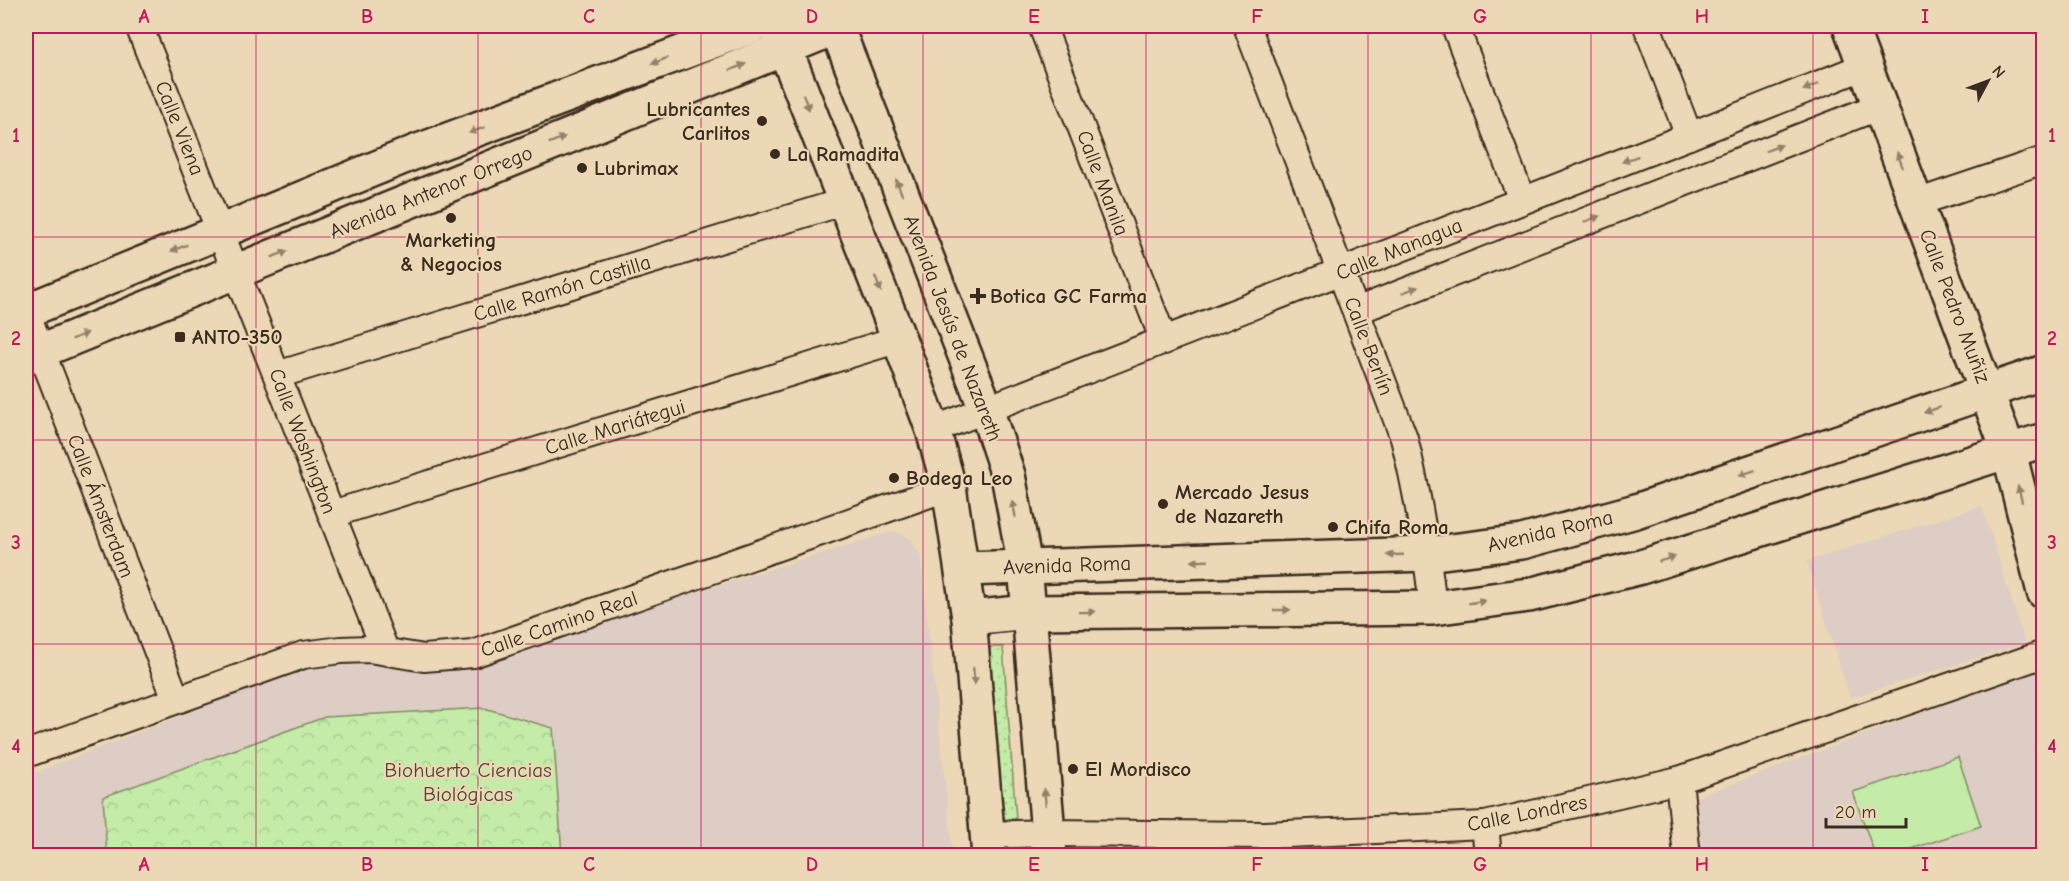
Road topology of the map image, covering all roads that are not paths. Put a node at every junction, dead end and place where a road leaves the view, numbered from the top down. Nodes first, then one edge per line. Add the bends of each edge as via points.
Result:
1 (139, 26) edge
2 (753, 26) edge
3 (836, 26) edge
4 (1042, 26) edge
5 (1247, 26) edge
6 (1455, 26) edge
7 (1647, 26) edge
8 (1855, 27) edge
9 (780, 37) edge
10 (1865, 66) junction
11 (1880, 106) junction
12 (1689, 136) junction
13 (413, 153) junction
14 (2043, 160) edge
15 (427, 194) junction
16 (1522, 200) junction
17 (846, 201) junction
18 (1916, 203) junction
19 (221, 231) junction
20 (237, 272) junction
21 (1341, 272) junction
22 (26, 311) edge
23 (1356, 312) junction
24 (899, 339) junction
25 (1164, 341) junction
26 (33, 355) edge
27 (2043, 372) edge
28 (277, 375) junction
29 (1987, 392) junction
30 (986, 409) junction
31 (933, 430) junction
32 (2043, 440) edge
33 (2009, 452) junction
34 (949, 487) junction
35 (332, 514) junction
36 (1427, 554) junction
37 (1025, 566) junction
38 (963, 569) junction
39 (2043, 592) edge
40 (1433, 608) junction
41 (1029, 612) junction
42 (969, 618) junction
43 (385, 650) junction
44 (2043, 654) edge
45 (177, 699) junction
46 (26, 754) edge
47 (1678, 780) junction
48 (1485, 825) junction
49 (1049, 844) edge
50 (988, 845) edge
51 (1266, 845) edge
52 (1488, 855) edge
53 (1687, 855) edge

1 - 19 street, Calle Viena
2 -> 13 main road, Avenida Antenor Orrego
3 - 9 main road, Avenida Antenor Orrego
30 -> 3 main road, Avenida Jesús de Nazareth
4 - 25 street, Calle Manila
5 - 21 street, Calle Berlín
6 - 16 street
7 - 12 street
8 - 10 main road, Calle Pedro Muñiz
15 -> 9 main road, Avenida Antenor Orrego
9 -> 17 main road
10 - 11 main road, Calle Pedro Muñiz
10 -> 12 street, Calle Managua
18 -> 11 main road, Calle Pedro Muñiz
23 -> 11 street, Calle Managua
12 -> 16 street, Calle Managua
13 - 15 main road
13 - 19 main road, Avenida Antenor Orrego
14 - 18 street
20 -> 15 main road, Avenida Antenor Orrego
16 - 21 street, Calle Managua
17 -> 24 main road
17 - 28 street, Calle Ramón Castilla
18 - 29 main road, Calle Pedro Muñiz
19 - 20 street, Calle Washington
19 -> 22 main road, Avenida Antenor Orrego
26 -> 20 main road, Avenida Antenor Orrego
20 - 28 street, Calle Washington
21 - 23 street, Calle Berlín
21 - 25 street, Calle Managua
22 - 26 street, Calle Ámsterdam
23 - 36 street, Calle Berlín via 1404,438
24 - 31 main road
24 - 35 street, Calle Mariátegui
25 - 30 street, Calle Managua
26 - 45 street, Calle Ámsterdam
27 - 29 main road, Avenida Roma
28 - 35 street, Calle Washington
29 - 33 main road, Calle Pedro Muñiz
29 -> 36 main road, Avenida Roma via 1636,511 1522,542
30 - 31 street, Calle Managua
37 -> 30 main road, Avenida Jesús de Nazareth via 1008,475
31 - 34 main road
32 - 33 main road
39 -> 33 main road, Calle Pedro Muñiz
40 -> 33 main road via 1529,595 1641,567
34 - 38 main road
34 - 43 street, Calle Camino Real via 473,654 424,658
35 - 43 street, Calle Washington
36 -> 37 main road, Avenida Roma
36 - 40 street, Calle Berlín
37 - 38 main road, Avenida Roma
37 - 41 main road, Avenida Jesús de Nazareth
38 - 42 main road
41 -> 40 main road
41 - 42 main road
49 -> 41 main road, Avenida Jesús de Nazareth
42 -> 50 main road
43 - 45 street, Calle Camino Real via 303,655
44 - 47 street, Calle Londres
45 - 46 street, Calle Camino Real
47 - 48 street, Calle Londres
47 - 53 street
48 - 51 street, Calle Londres
48 - 52 street
49 - 50 street, Calle Londres
49 - 51 street, Calle Londres

